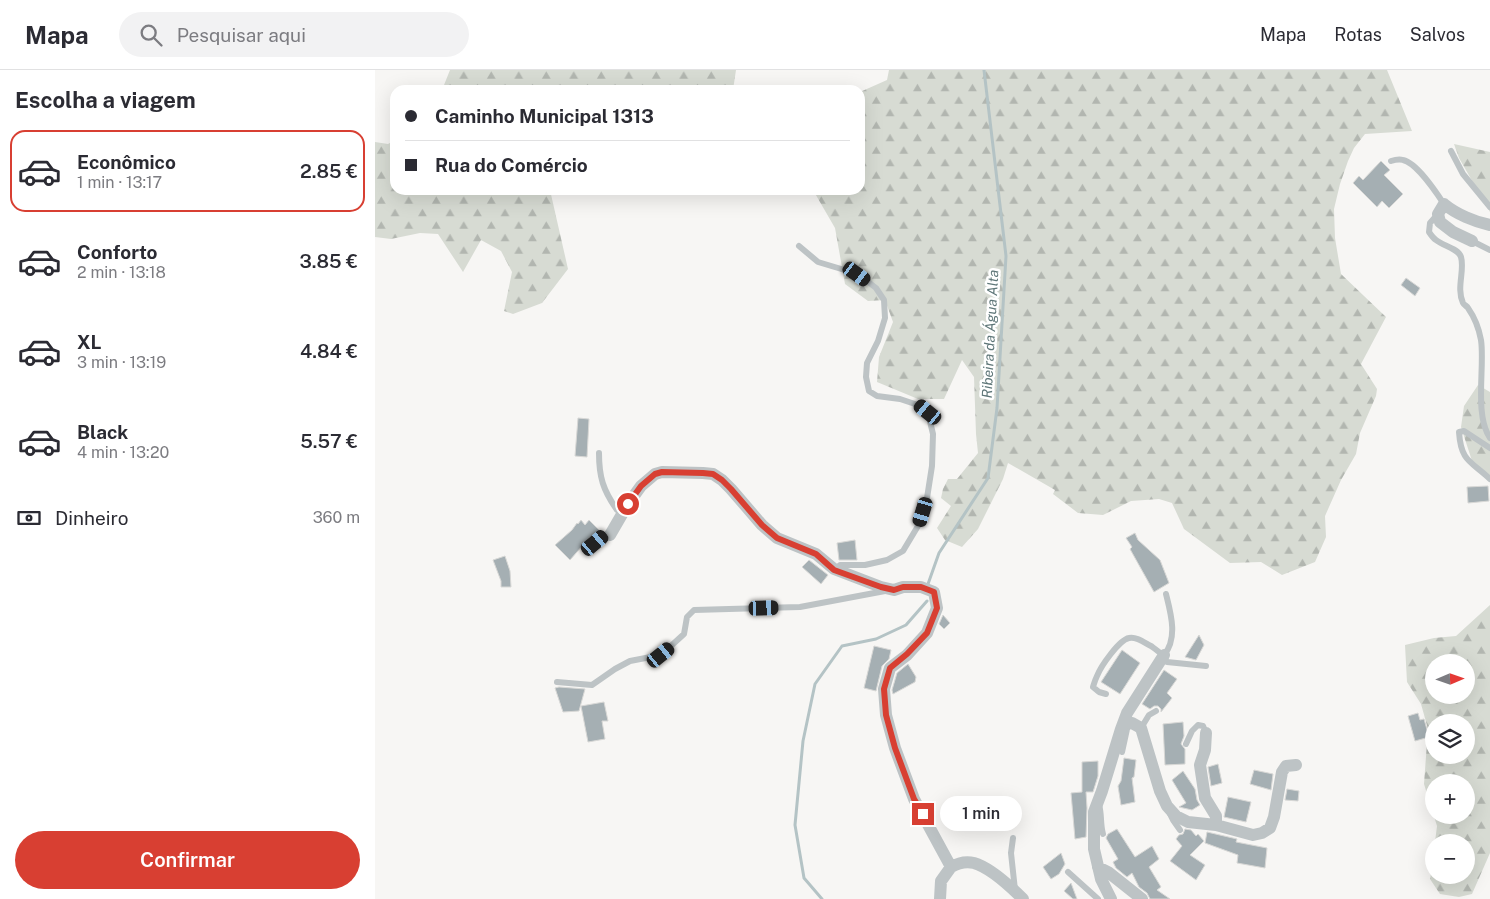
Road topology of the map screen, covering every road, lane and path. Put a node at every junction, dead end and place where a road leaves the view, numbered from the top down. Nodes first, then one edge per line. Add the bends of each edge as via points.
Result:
1 (1451, 151) dead end
2 (1391, 161) dead end
3 (1490, 207) edge
4 (1441, 209) junction
5 (1490, 225) edge
6 (1472, 241) joint
7 (799, 246) dead end
8 (1490, 250) edge
9 (1490, 438) edge
10 (1490, 448) edge
11 (599, 453) dead end
12 (1490, 479) edge
13 (624, 511) junction
14 (612, 532) joint
15 (595, 543) dead end
16 (834, 570) junction
17 (894, 590) junction
18 (1166, 594) dead end
19 (1164, 656) junction
20 (1206, 666) dead end
21 (557, 682) dead end
22 (1106, 694) dead end
23 (1156, 711) dead end
24 (1132, 724) junction
25 (1206, 733) joint
26 (1186, 744) dead end
27 (1122, 752) dead end
28 (1296, 765) dead end
29 (1098, 801) junction
30 (1167, 806) junction
31 (1216, 825) junction
32 (1180, 830) dead end
33 (1103, 834) dead end
34 (1013, 838) dead end
35 (951, 867) junction
36 (1098, 867) junction
37 (1068, 872) dead end
38 (1019, 895) edge
39 (940, 899) edge
40 (1099, 899) edge
41 (1111, 899) edge
42 (1142, 899) edge

1 - 3 lane via 1463,174
2 - 4 lane via 1403,160 1415,167
4 - 5 street
4 - 6 street via 1440,222
4 - 9 lane via 1430,223 1429,232 1461,258 1459,286 1481,340 1481,400
6 - 8 lane
7 - 16 lane via 818,262 857,274 876,288 884,300 885,318 867,363 869,391 877,396 918,405 928,412 933,434 927,498 918,526 903,551 887,560 865,565 840,565
10 - 12 lane via 1465,431 1459,432 1465,457
11 - 13 lane via 603,487 617,510
13 - 14 street
13 - 16 street via 641,486 655,474 713,474 777,538 816,554
14 - 15 lane
16 - 17 street
17 - 21 lane via 800,607 694,610 687,616 683,634 661,655 630,661 593,685
17 - 35 street via 921,587 934,592 937,608 927,633 890,668 884,689 886,715 914,799
18 - 19 lane via 1172,633
19 - 20 lane via 1167,662
19 - 22 lane via 1136,638 1129,638 1105,661 1096,677 1093,688
19 - 24 street via 1127,713
23 - 24 lane
24 - 27 lane via 1127,729
24 - 29 street
24 - 30 street
25 - 26 lane via 1203,726 1198,725
25 - 31 street via 1200,766 1205,798 1216,816
28 - 31 street via 1286,766 1282,772 1269,828 1253,835
29 - 33 lane
29 - 36 street via 1093,828
30 - 31 street via 1188,822
30 - 32 lane
34 - 38 lane via 1011,853
35 - 38 street via 957,863 973,863 989,871
35 - 39 street via 941,881
36 - 41 street
36 - 42 street
37 - 40 lane

